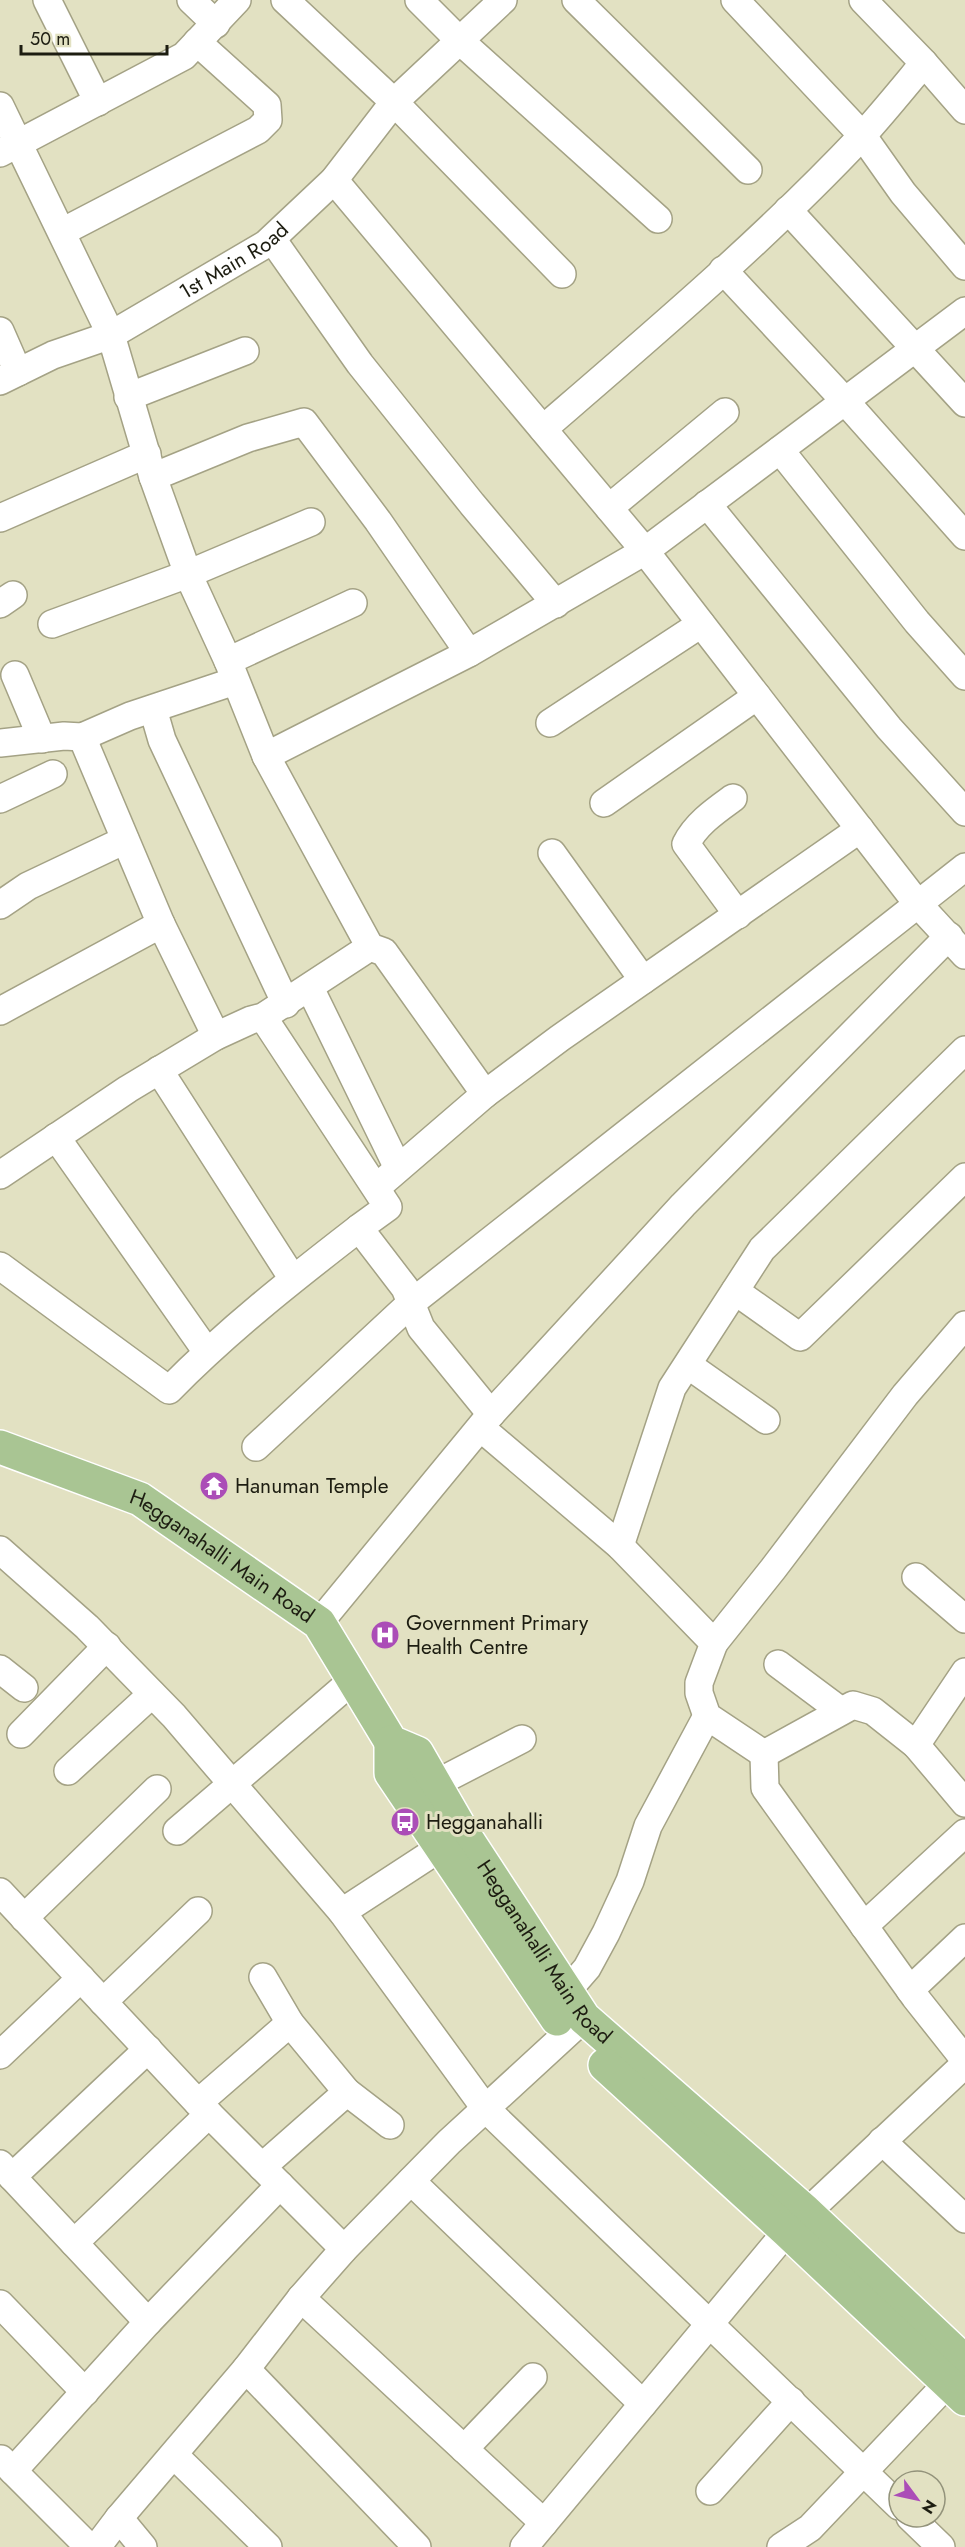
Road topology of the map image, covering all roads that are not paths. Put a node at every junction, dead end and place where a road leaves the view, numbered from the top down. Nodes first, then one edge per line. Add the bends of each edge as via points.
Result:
1 (47, 0) edge
2 (191, 0) edge
3 (237, 0) edge
4 (285, 0) edge
5 (419, 0) edge
6 (503, 0) edge
7 (576, 0) edge
8 (735, 0) edge
9 (863, 0) edge
10 (216, 24) junction
11 (459, 40) junction
12 (197, 42) junction
13 (924, 63) junction
14 (98, 102) junction
15 (394, 102) junction
16 (0, 106) edge
17 (965, 110) edge
18 (862, 135) junction
19 (10, 148) edge
20 (748, 170) dead end
21 (334, 180) junction
22 (788, 210) junction
23 (658, 219) dead end
24 (62, 232) junction
25 (272, 239) junction
26 (965, 266) edge
27 (723, 270) junction
28 (562, 274) dead end
29 (965, 311) edge
30 (0, 331) edge
31 (111, 335) junction
32 (914, 349) junction
33 (245, 351) dead end
34 (9, 376) edge
35 (128, 397) junction
36 (845, 400) junction
37 (965, 403) edge
38 (725, 412) dead end
39 (543, 429) junction
40 (780, 450) junction
41 (150, 466) junction
42 (707, 504) junction
43 (609, 508) junction
44 (0, 518) edge
45 (311, 522) dead end
46 (965, 536) edge
47 (645, 551) junction
48 (188, 574) junction
49 (353, 603) dead end
50 (556, 604) junction
51 (52, 624) dead end
52 (701, 624) junction
53 (469, 653) junction
54 (232, 671) junction
55 (15, 675) dead end
56 (965, 676) edge
57 (757, 696) junction
58 (153, 710) junction
59 (550, 723) dead end
60 (82, 736) junction
61 (42, 739) junction
62 (0, 743) edge
63 (266, 756) junction
64 (53, 774) dead end
65 (733, 798) dead end
66 (0, 799) edge
67 (604, 803) dead end
68 (965, 813) edge
69 (860, 829) junction
70 (125, 840) junction
71 (552, 853) dead end
72 (965, 867) edge
73 (917, 903) junction
74 (0, 905) edge
75 (738, 915) junction
76 (161, 924) junction
77 (957, 946) edge
78 (370, 947) junction
79 (643, 980) junction
80 (310, 988) junction
81 (286, 1004) junction
82 (0, 1011) edge
83 (263, 1017) junction
84 (216, 1036) junction
85 (965, 1050) edge
86 (159, 1070) junction
87 (485, 1094) junction
88 (56, 1137) junction
89 (4, 1164) edge
90 (398, 1168) junction
91 (965, 1177) edge
92 (377, 1187) junction
93 (359, 1228) junction
94 (2, 1271) edge
95 (293, 1279) junction
96 (735, 1291) junction
97 (410, 1304) junction
98 (960, 1342) edge
99 (207, 1352) junction
100 (688, 1365) junction
101 (766, 1420) dead end
102 (486, 1421) junction
103 (0, 1447) edge
104 (256, 1447) dead end
105 (620, 1546) junction
106 (0, 1550) edge
107 (916, 1578) dead end
108 (965, 1619) edge
109 (319, 1623) junction
110 (714, 1643) junction
111 (106, 1646) junction
112 (778, 1664) dead end
113 (0, 1670) edge
114 (965, 1672) edge
115 (353, 1680) junction
116 (24, 1688) dead end
117 (152, 1694) junction
118 (841, 1711) junction
119 (706, 1716) junction
120 (21, 1734) dead end
121 (522, 1739) dead end
122 (391, 1742) junction
123 (916, 1745) junction
124 (764, 1754) junction
125 (68, 1771) dead end
126 (232, 1784) junction
127 (435, 1784) junction
128 (157, 1789) dead end
129 (965, 1803) edge
130 (177, 1831) dead end
131 (965, 1833) edge
132 (452, 1840) junction
133 (198, 1911) dead end
134 (10, 1912) edge
135 (342, 1912) junction
136 (864, 1926) junction
137 (965, 1938) edge
138 (263, 1977) dead end
139 (81, 1978) junction
140 (910, 1990) junction
141 (103, 2002) junction
142 (567, 2014) junction
143 (290, 2023) junction
144 (148, 2049) junction
145 (0, 2055) edge
146 (965, 2062) edge
147 (347, 2092) junction
148 (485, 2108) junction
149 (204, 2109) junction
150 (390, 2125) dead end
151 (882, 2141) junction
152 (6, 2170) edge
153 (271, 2176) junction
154 (411, 2181) junction
155 (965, 2219) edge
156 (796, 2221) junction
157 (75, 2243) junction
158 (344, 2249) junction
159 (301, 2298) junction
160 (0, 2304) edge
161 (148, 2322) junction
162 (709, 2324) junction
163 (246, 2369) junction
164 (533, 2377) dead end
165 (961, 2377) edge
166 (85, 2392) junction
167 (791, 2401) junction
168 (643, 2404) junction
169 (464, 2449) junction
170 (174, 2455) junction
171 (7, 2465) edge
172 (863, 2470) junction
173 (710, 2491) dead end
174 (887, 2494) edge
175 (119, 2518) junction
176 (922, 2529) edge
177 (540, 2537) edge
178 (89, 2547) edge
179 (97, 2547) edge
180 (143, 2547) edge
181 (268, 2547) edge
182 (417, 2547) edge
183 (781, 2547) edge
184 (941, 2547) edge

1 - 14 street
2 - 10 street
3 - 10 street
4 - 15 street
5 - 11 street
6 - 11 street, 1st Main Road
7 - 20 street
8 - 18 street
9 - 13 street
10 - 12 street
11 - 15 street, 1st Main Road
11 - 23 street
12 - 14 street via 184,56
12 - 24 street via 267,105 268,120 258,130
13 - 17 street
13 - 18 street
14 - 19 street
15 - 21 street, 1st Main Road
15 - 28 street
16 - 19 street
18 - 22 street
18 - 26 street via 903,193
19 - 24 street
21 - 25 street, 1st Main Road
21 - 39 street
22 - 27 street
22 - 32 street
24 - 31 street
25 - 31 street, 1st Main Road
25 - 50 street via 360,364
27 - 36 street
27 - 39 street
29 - 32 street
30 - 34 street
31 - 34 street, 1st Main Road via 53,355
31 - 35 street
32 - 36 street
32 - 37 street
33 - 35 street
35 - 41 street
36 - 40 street
36 - 46 street
38 - 43 street
39 - 43 street
40 - 42 street
40 - 56 street
41 - 44 street
41 - 48 street
41 - 53 street via 304,422
42 - 47 street
42 - 68 street via 889,728
43 - 47 street
45 - 48 street
47 - 50 street
47 - 52 street
48 - 51 street
48 - 54 street
49 - 54 street
50 - 53 street
52 - 57 street
52 - 59 street
53 - 63 street
54 - 58 street
54 - 63 street
55 - 61 street
57 - 67 street
57 - 69 street
58 - 60 street
58 - 81 street via 162,740
60 - 61 street
60 - 70 street
61 - 62 street
63 - 78 street
64 - 66 street
65 - 75 street via 708,817 686,844
69 - 73 street
69 - 75 street
70 - 74 street via 28,886
70 - 76 street
71 - 79 street
72 - 73 street
73 - 77 street
73 - 97 street
75 - 79 street
76 - 82 street
76 - 84 street
77 - 102 street via 683,1205
78 - 80 street
78 - 87 street via 384,952
79 - 87 street
80 - 81 street
80 - 90 street
81 - 83 street
83 - 84 street
83 - 92 street
84 - 86 street
85 - 96 street via 762,1249
86 - 88 street
86 - 95 street
87 - 90 street
88 - 89 street
88 - 99 street
90 - 92 street
91 - 96 street via 800,1337
92 - 93 street via 388,1207
93 - 95 street
93 - 97 street via 405,1288
94 - 99 street via 170,1390
95 - 99 street
96 - 100 street
97 - 102 street via 421,1328
97 - 104 street
98 - 110 street via 904,1395
100 - 101 street
100 - 105 street via 672,1388
102 - 105 street
102 - 109 street
103 - 109 main road, Hegganahalli Main Road via 140,1499
105 - 110 street
106 - 111 street
107 - 108 street
109 - 115 main road, Hegganahalli Main Road
110 - 119 street via 699,1683
111 - 117 street
111 - 120 street
112 - 118 street
113 - 116 street
114 - 123 street
115 - 122 main road, Hegganahalli Main Road
115 - 126 street
117 - 125 street
117 - 126 street
118 - 123 street via 853,1705 873,1712
118 - 124 street
119 - 124 street
119 - 142 street via 648,1826 630,1881
121 - 127 street
122 - 127 main road via 417,1753
122 - 132 main road via 391,1773
123 - 129 street
124 - 136 street via 765,1788
126 - 130 street
126 - 135 street
127 - 132 main road
128 - 134 street
131 - 136 street
132 - 135 street
132 - 142 main road
133 - 141 street
134 - 139 street
135 - 148 street
136 - 140 street
137 - 140 street
138 - 143 street
139 - 141 street
139 - 145 street
140 - 146 street
141 - 144 street
142 - 148 street
142 - 156 main road
143 - 147 street
143 - 149 street
144 - 149 street
144 - 152 street
146 - 151 street
147 - 150 street
147 - 153 street
148 - 154 street
148 - 162 street
149 - 153 street
149 - 157 street
151 - 155 street
151 - 156 street
152 - 157 street
153 - 158 street
153 - 161 street
154 - 158 street
154 - 168 street
156 - 162 street
156 - 165 main road
157 - 161 street
158 - 159 street
159 - 163 street
159 - 169 street
160 - 166 street
161 - 166 street
162 - 167 street
162 - 168 street
163 - 170 street
163 - 182 street
164 - 169 street
165 - 172 street
166 - 171 street
167 - 172 street
167 - 173 street
168 - 177 street
169 - 177 street
170 - 175 street
170 - 181 street
171 - 178 street
172 - 174 street
172 - 183 street via 810,2528
175 - 179 street
175 - 180 street
176 - 184 street

